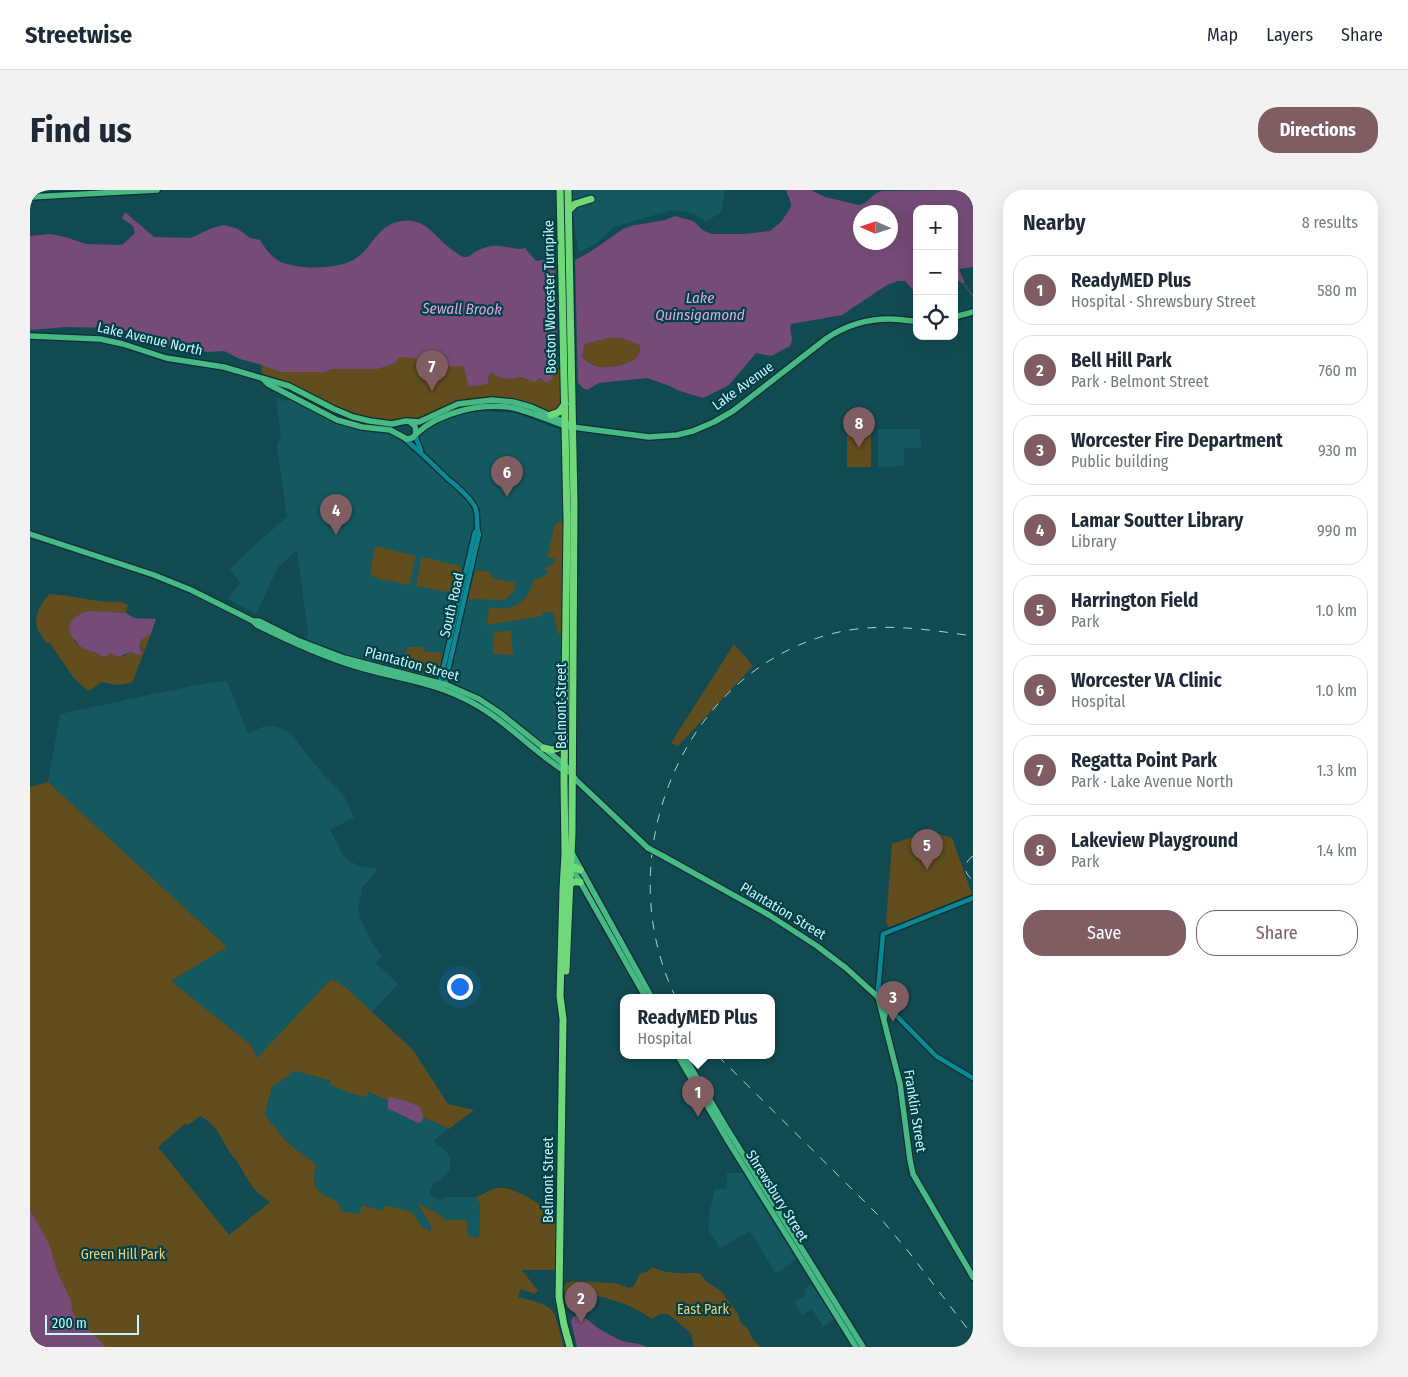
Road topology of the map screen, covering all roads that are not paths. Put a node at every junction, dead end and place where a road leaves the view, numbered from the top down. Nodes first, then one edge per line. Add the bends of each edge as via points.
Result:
1 (157, 190) edge
2 (560, 190) edge
3 (568, 190) edge
4 (30, 197) edge
5 (591, 199) dead end
6 (569, 210) junction
7 (973, 312) edge
8 (958, 316) edge
9 (913, 321) edge
10 (30, 336) edge
11 (263, 380) junction
12 (573, 400) joint
13 (565, 403) junction
14 (552, 415) junction
15 (366, 420) junction
16 (406, 421) junction
17 (568, 424) junction
18 (365, 427) junction
19 (415, 435) junction
20 (403, 438) junction
21 (423, 454) junction
22 (30, 534) edge
23 (566, 684) junction
24 (442, 686) junction
25 (544, 748) junction
26 (564, 768) junction
27 (572, 775) junction
28 (568, 854) junction
29 (567, 868) junction
30 (580, 870) junction
31 (580, 882) junction
32 (569, 887) junction
33 (973, 898) edge
34 (644, 994) edge
35 (650, 994) edge
36 (878, 997) junction
37 (892, 1010) junction
38 (562, 1012) junction
39 (884, 1018) junction
40 (680, 1059) edge
41 (686, 1059) edge
42 (973, 1078) edge
43 (973, 1277) edge
44 (570, 1347) edge
45 (856, 1347) edge
46 (863, 1347) edge

1 - 4 main road
2 - 13 highway, Boston Worcester Turnpike
3 - 6 highway, Boston Worcester Turnpike
5 - 6 highway
6 - 12 highway, Boston Worcester Turnpike
7 - 8 main road
9 - 17 main road, Lake Avenue via 880,319 841,330 733,411 693,431 647,437
10 - 11 main road, Lake Avenue North via 110,340 161,357 219,366
11 - 15 main road, Lake Avenue North via 289,386 334,409
11 - 18 main road, Lake Avenue North via 333,418
12 - 17 highway, Belmont Street
13 - 14 highway
13 - 17 highway, Belmont Street
14 - 16 main road, Lake Avenue North via 518,403 486,400 452,406 423,421
14 - 17 main road, Lake Avenue North
15 - 16 main road, Lake Avenue North via 392,424
15 - 18 street
16 - 19 main road via 415,426
16 - 20 main road via 399,429
17 - 19 main road via 498,406 454,413 427,425
17 - 23 highway, Belmont Street
17 - 27 highway, Belmont Street via 574,510
18 - 20 main road, Lake Avenue North via 390,430
19 - 20 main road via 411,439
19 - 21 street, South Road
20 - 21 street, South Road
21 - 24 street, South Road via 471,501 477,513 479,534
22 - 24 main road, Plantation Street via 154,575 297,640 354,661
23 - 25 highway via 562,692 560,746 555,750
23 - 26 highway, Belmont Street
24 - 25 main road, Plantation Street via 485,703
24 - 26 main road, Plantation Street via 494,715
25 - 26 main road, Plantation Street
26 - 27 main road, Plantation Street
26 - 28 highway, Belmont Street
27 - 28 highway, Belmont Street
27 - 36 main road, Plantation Street, bridge via 648,848 778,920 825,951
28 - 29 highway, Belmont Street
28 - 30 main road
29 - 30 highway
29 - 31 main road
29 - 32 highway, Belmont Street
29 - 38 highway, Belmont Street via 560,996
30 - 35 main road
31 - 32 highway via 572,882
31 - 34 main road
32 - 38 highway, Belmont Street
33 - 36 street, Franklin Street via 883,934
36 - 37 street, Plantation Street
36 - 39 main road, Franklin Street
37 - 39 main road via 886,1011
37 - 42 street, Plantation Street via 936,1056
38 - 44 highway, Belmont Street via 559,1298
39 - 43 main road, Franklin Street via 900,1084 914,1174
40 - 45 main road, Shrewsbury Street
41 - 46 main road, Shrewsbury Street

